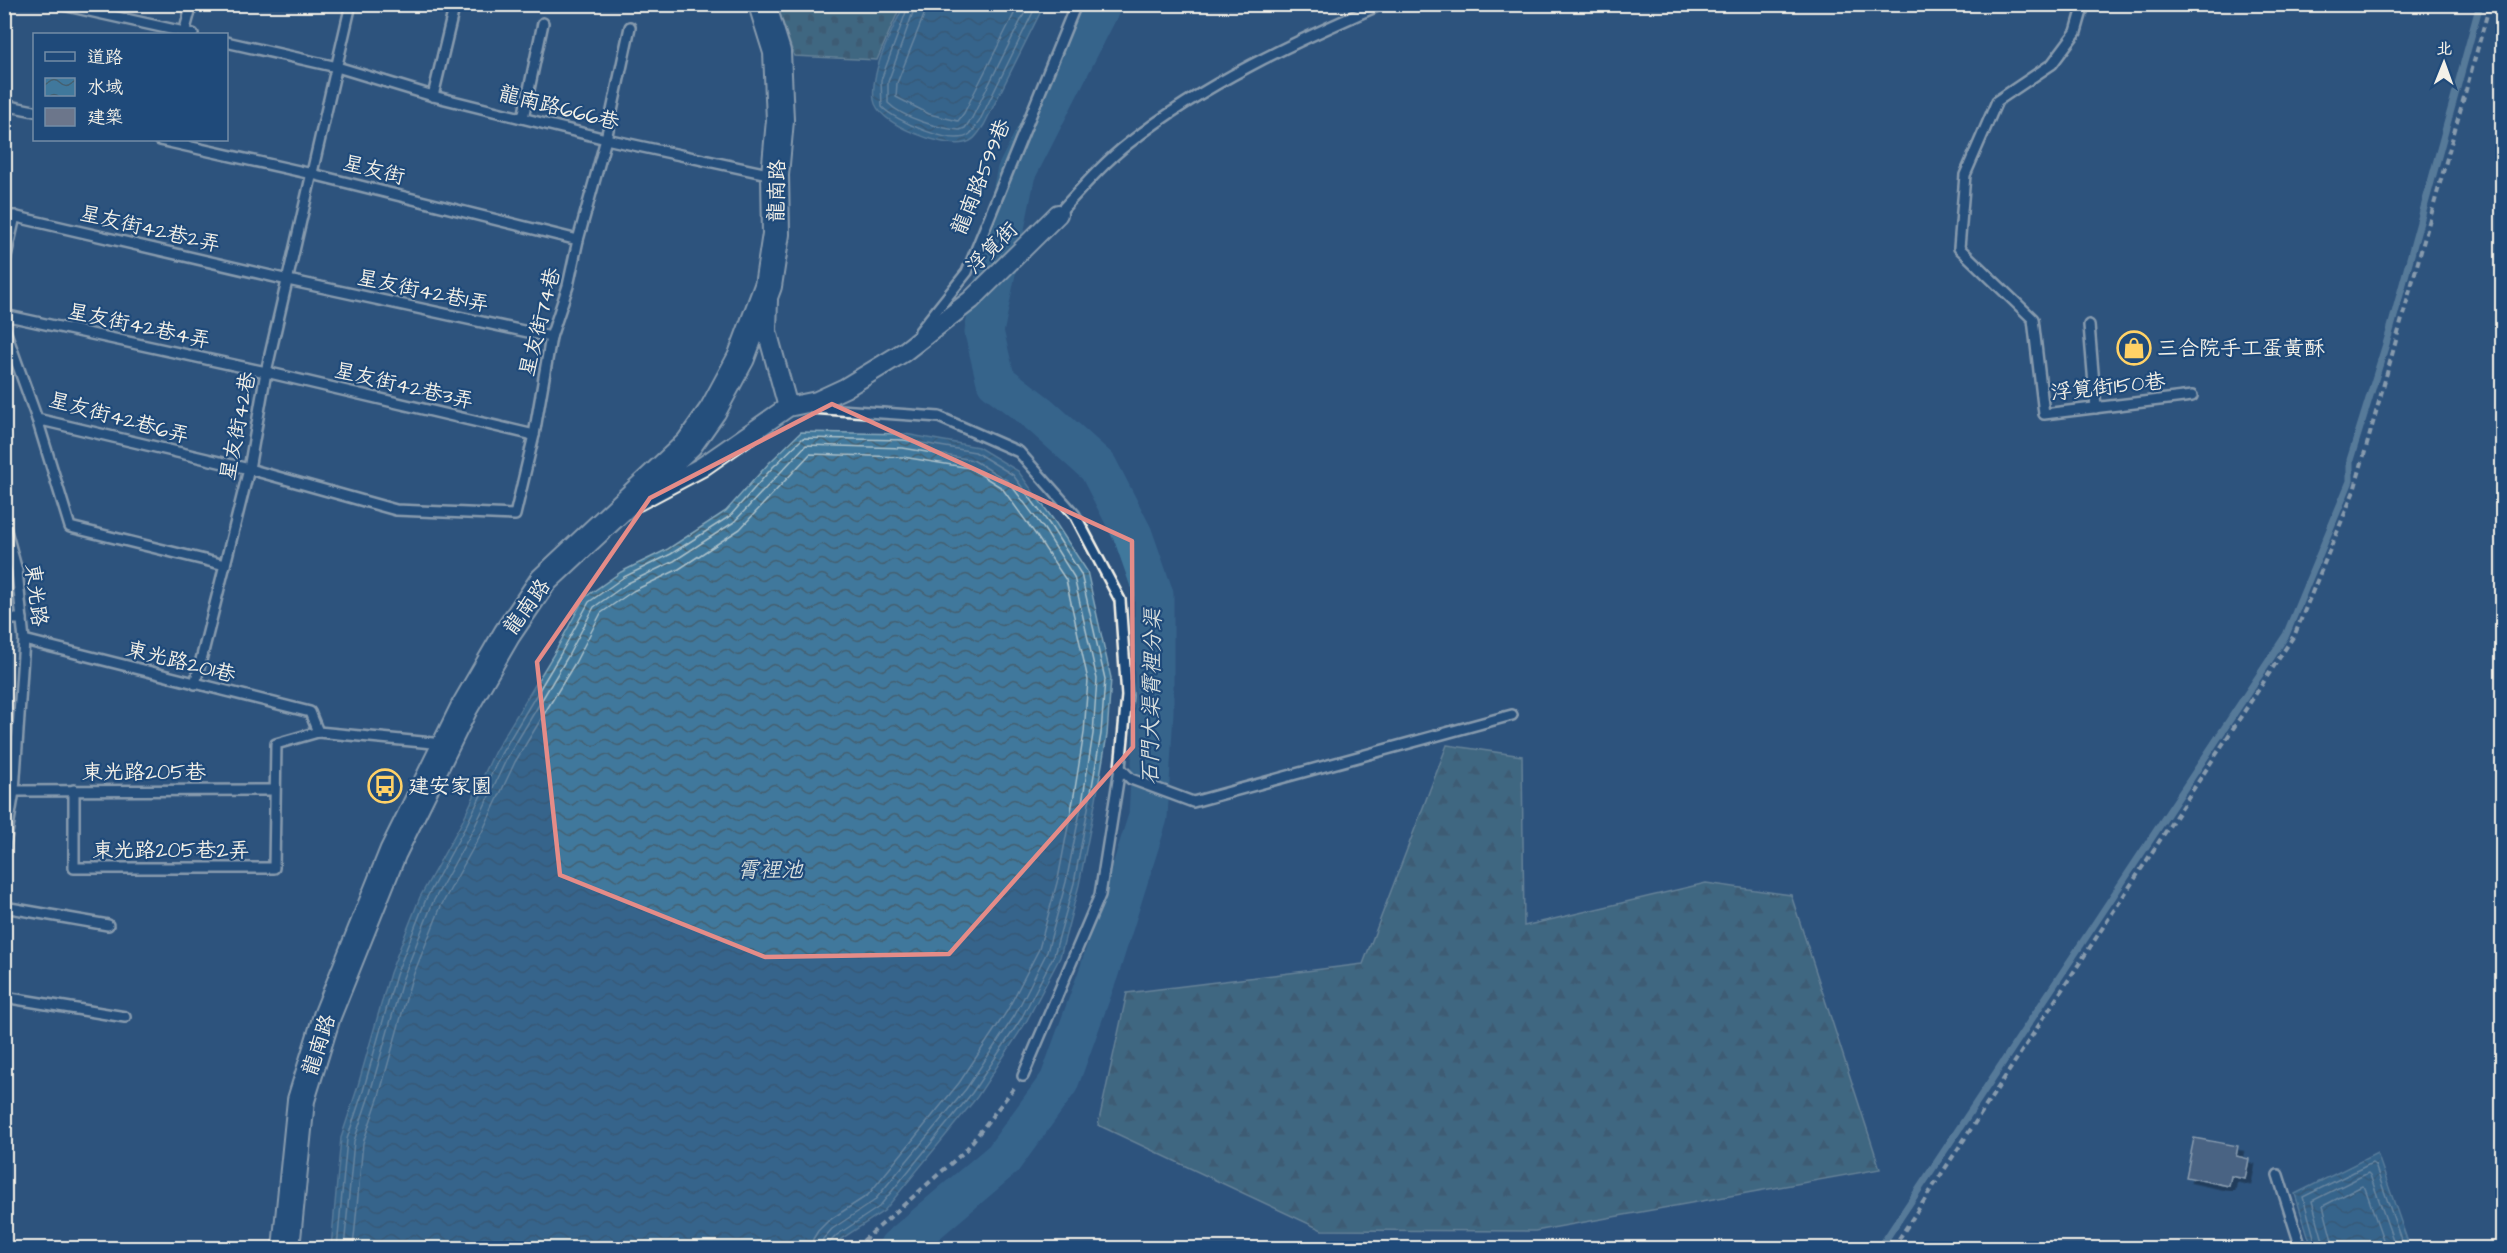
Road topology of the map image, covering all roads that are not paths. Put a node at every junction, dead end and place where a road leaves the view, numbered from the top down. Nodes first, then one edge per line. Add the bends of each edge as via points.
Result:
1 (58, 4) edge
2 (192, 4) edge
3 (351, 4) edge
4 (455, 4) edge
5 (762, 4) edge
6 (1076, 4) edge
7 (1382, 4) edge
8 (2084, 4) edge
9 (82, 7) edge
10 (543, 23) dead end
11 (630, 27) dead end
12 (184, 33) edge
13 (188, 33) edge
14 (228, 42) edge
15 (337, 67) junction
16 (433, 96) junction
17 (4, 105) edge
18 (33, 111) edge
19 (522, 118) junction
20 (606, 139) junction
21 (164, 141) edge
22 (312, 174) junction
23 (775, 175) junction
24 (4, 214) edge
25 (1058, 214) joint
26 (15, 216) junction
27 (578, 240) junction
28 (4, 266) edge
29 (288, 280) junction
30 (768, 286) junction
31 (4, 315) edge
32 (2089, 325) dead end
33 (4, 327) edge
34 (551, 337) junction
35 (904, 352) junction
36 (266, 372) junction
37 (2192, 396) dead end
38 (788, 406) junction
39 (2096, 408) junction
40 (37, 419) junction
41 (534, 435) junction
42 (249, 469) junction
43 (622, 509) junction
44 (514, 515) joint
45 (4, 523) edge
46 (225, 565) junction
47 (4, 619) edge
48 (22, 619) junction
49 (24, 640) junction
50 (195, 684) junction
51 (1512, 715) dead end
52 (318, 732) junction
53 (446, 745) junction
54 (1120, 768) junction
55 (74, 790) junction
56 (274, 790) junction
57 (14, 791) junction
58 (4, 850) edge
59 (4, 907) edge
60 (108, 925) dead end
61 (4, 997) edge
62 (125, 1017) dead end
63 (1023, 1076) road end
64 (2278, 1175) dead end
65 (286, 1248) edge
66 (2301, 1248) edge

1 - 9 lane
2 - 13 lane
3 - 15 lane, 星友街42巷
4 - 16 lane
5 - 23 main road, 龍南路 via 777,52 780,120
6 - 35 lane, 龍南路599巷 via 967,272
7 - 25 lane, 浮筧街 via 1222,80 1129,142
8 - 39 lane, 浮筧街150巷 via 2076,32 2052,64 1996,101 1965,175 1959,248 2033,319 2044,414
9 - 12 lane
10 - 19 lane
11 - 20 lane, 星友街74巷
14 - 15 lane, 龍南路666巷
15 - 16 lane, 龍南路666巷
15 - 22 lane, 星友街42巷
16 - 19 lane, 龍南路666巷
17 - 18 lane
19 - 20 lane, 龍南路666巷
20 - 23 lane, 龍南路666巷
20 - 27 lane, 星友街74巷
21 - 22 lane, 星友街
22 - 27 lane, 星友街
22 - 29 lane, 星友街42巷
23 - 30 main road, 龍南路 via 776,234
24 - 26 lane, 星友街42巷2弄
25 - 35 street, 浮筧街 via 971,300
26 - 28 lane
26 - 29 lane, 星友街42巷2弄
27 - 34 lane, 星友街74巷
29 - 34 lane, 星友街42巷1弄
29 - 36 lane, 星友街42巷
30 - 38 street via 767,331
30 - 43 main road, 龍南路 via 741,358 713,410 689,444
31 - 36 lane, 星友街42巷4弄
32 - 39 lane
33 - 40 lane, 星友街42巷6弄
34 - 41 lane, 星友街74巷
35 - 38 street, 浮筧街 via 845,388 817,401
36 - 41 lane, 星友街42巷3弄
36 - 42 lane, 星友街42巷
37 - 39 lane, 浮筧街150巷
38 - 43 street, 浮筧街 via 702,467
38 - 54 lane via 939,417 1019,452 1075,514 1120,600 1127,696
40 - 42 lane, 星友街42巷6弄
40 - 46 lane via 70,527
41 - 44 lane, 星友街74巷
42 - 44 lane, 星友街42巷6弄 via 396,510
42 - 46 lane, 星友街42巷
43 - 53 main road, 龍南路 via 543,581 507,634
45 - 48 lane, 東光路 via 17,571
46 - 50 lane, 星友街42巷
47 - 48 lane
48 - 49 lane, 東光路
49 - 50 lane, 東光路201巷
49 - 57 lane, 東光路
50 - 52 lane, 東光路201巷 via 310,712
51 - 54 lane via 1193,802 1131,778
52 - 53 lane
52 - 56 lane via 276,744
53 - 65 main road, 龍南路 via 393,852 327,1016 302,1101
54 - 63 lane via 1100,895
55 - 56 lane, 東光路205巷
55 - 56 lane, 東光路205巷2弄 via 74,868 274,868
55 - 57 lane, 東光路205巷
57 - 58 lane, 東光路
59 - 60 lane
61 - 62 lane
64 - 66 lane

